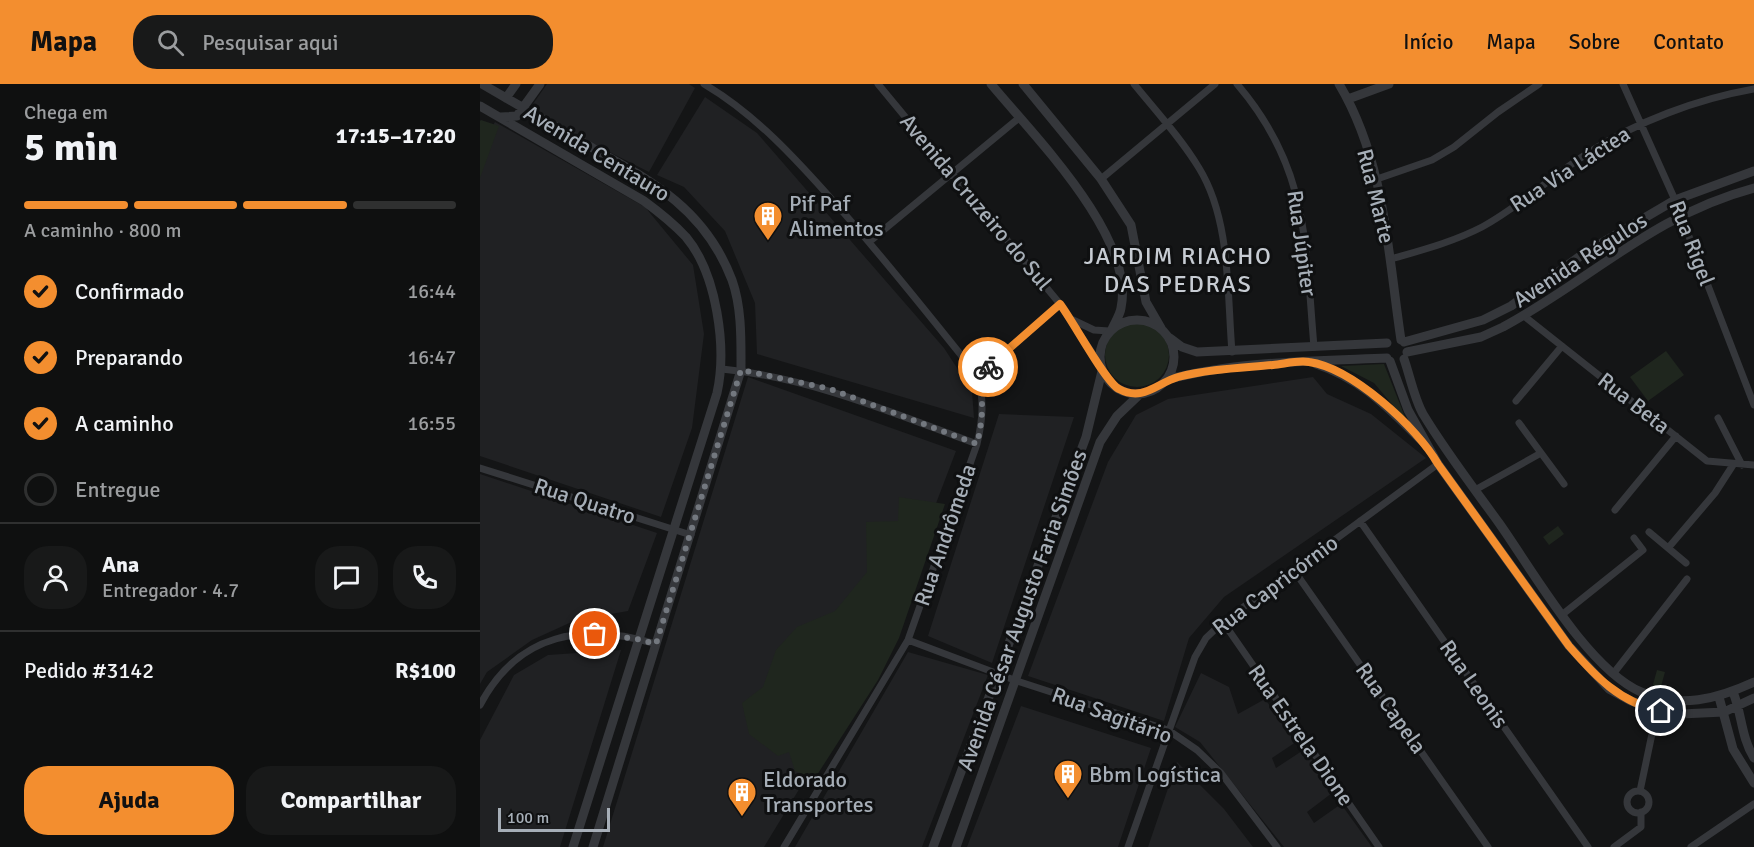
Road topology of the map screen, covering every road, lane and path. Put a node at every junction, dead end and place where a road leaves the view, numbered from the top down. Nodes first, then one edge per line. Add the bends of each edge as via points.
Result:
1 (482, 84) edge
2 (516, 84) edge
3 (540, 84) edge
4 (878, 84) edge
5 (991, 84) edge
6 (1023, 84) edge
7 (1134, 84) edge
8 (1215, 84) edge
9 (1237, 84) edge
10 (1339, 84) edge
11 (1389, 84) edge
12 (1539, 84) edge
13 (1623, 84) edge
14 (707, 85) edge
15 (1754, 89) edge
16 (506, 98) junction
17 (1348, 99) junction
18 (480, 106) edge
19 (523, 108) junction
20 (499, 117) junction
21 (1019, 117) junction
22 (1167, 124) junction
23 (1641, 124) junction
24 (598, 151) junction
25 (589, 170) junction
26 (1754, 171) edge
27 (953, 172) junction
28 (1101, 178) junction
29 (1377, 178) junction
30 (1754, 188) edge
31 (1675, 200) junction
32 (1681, 214) junction
33 (869, 242) junction
34 (1391, 259) junction
35 (1060, 304) junction
36 (1524, 316) junction
37 (1073, 320) junction
38 (1161, 328) junction
39 (1111, 330) junction
40 (1170, 338) junction
41 (1396, 341) junction
42 (1563, 346) junction
43 (1314, 347) junction
44 (1232, 352) junction
45 (1406, 355) junction
46 (1389, 359) junction
47 (1308, 361) junction
48 (1101, 368) junction
49 (722, 369) junction
50 (741, 370) junction
51 (978, 376) junction
52 (1166, 381) junction
53 (1140, 394) junction
54 (1516, 401) dead end
55 (1754, 405) edge
56 (1718, 418) dead end
57 (1519, 423) dead end
58 (1676, 436) junction
59 (977, 444) junction
60 (1428, 446) junction
61 (1541, 453) junction
62 (1438, 464) junction
63 (1733, 465) junction
64 (1742, 465) junction
65 (1754, 465) edge
66 (480, 468) edge
67 (1564, 484) dead end
68 (1475, 490) junction
69 (1464, 498) junction
70 (1615, 510) dead end
71 (1360, 521) junction
72 (673, 529) junction
73 (1649, 532) dead end
74 (691, 535) junction
75 (1634, 538) dead end
76 (1668, 547) junction
77 (1686, 562) dead end
78 (1293, 569) junction
79 (1687, 579) dead end
80 (1563, 614) junction
81 (1223, 622) junction
82 (637, 639) junction
83 (908, 640) junction
84 (656, 644) junction
85 (999, 674) junction
86 (1613, 674) junction
87 (1017, 681) junction
88 (1754, 682) edge
89 (1733, 692) junction
90 (1719, 697) junction
91 (1659, 698) junction
92 (1754, 698) edge
93 (480, 705) edge
94 (1739, 707) junction
95 (1657, 710) junction
96 (1724, 712) junction
97 (1168, 729) junction
98 (1754, 758) edge
99 (1754, 783) edge
100 (1640, 791) junction
101 (1754, 804) edge
102 (1641, 812) junction
103 (573, 847) edge
104 (593, 847) edge
105 (784, 847) edge
106 (933, 847) edge
107 (956, 847) edge
108 (1128, 847) edge
109 (1277, 847) edge
110 (1379, 847) edge
111 (1488, 847) edge
112 (1588, 847) edge
113 (1614, 847) edge
114 (1691, 847) edge

1 - 16 street, Avenida Centauro
2 - 16 street
3 - 19 street
4 - 27 street, Avenida Cruzeiro do Sul
5 - 21 street
6 - 28 street
7 - 22 street
8 - 22 street
9 - 43 street, Rua Júpiter via 1258,109 1292,177 1303,220
10 - 17 street, Rua Marte
11 - 17 street
12 - 29 street via 1432,160
13 - 23 street, Rua Rigel
14 - 33 street, Rua Andrômeda via 746,112 800,164
15 - 23 street, Rua Via Láctea
16 - 19 street, Avenida Centauro
17 - 29 street, Rua Marte
18 - 20 street, Avenida Centauro
19 - 20 street via 514,117
19 - 24 street, Avenida Centauro
20 - 25 street, Avenida Centauro
21 - 27 street
21 - 39 street via 1089,203 1108,237 1122,292 1121,308
22 - 28 street
22 - 44 street via 1200,168 1213,199 1221,228
23 - 31 street, Rua Rigel
23 - 34 street, Rua Via Láctea via 1590,152 1484,225 1446,243
24 - 25 street
24 - 50 street, Avenida Centauro via 654,182 715,243 733,282 741,330
25 - 49 street, Avenida Centauro via 644,201 687,239 706,275 719,331
26 - 31 street, Avenida Régulos
27 - 33 street
27 - 35 street, Avenida Cruzeiro do Sul
28 - 38 street via 1131,225 1146,302
29 - 34 street, Rua Marte
30 - 32 street, Avenida Régulos
31 - 32 street, Rua Rigel
31 - 41 street, Avenida Régulos via 1583,254 1502,311 1457,329
32 - 36 street, Avenida Régulos via 1623,248
32 - 55 street, Rua Rigel
33 - 51 street, Rua Andrômeda
34 - 41 street, Rua Marte
35 - 37 street, Avenida Cruzeiro do Sul
35 - 51 street
36 - 42 street, Rua Beta
36 - 45 street, Avenida Régulos via 1481,337
37 - 39 street, Avenida Cruzeiro do Sul via 1094,330
37 - 48 street, Avenida Cruzeiro do Sul
38 - 39 street via 1131,320
38 - 40 street
39 - 48 street via 1100,353
40 - 44 street, Avenida Régulos via 1197,352
40 - 52 street via 1174,360
41 - 43 street, Avenida Régulos
41 - 45 street
41 - 46 street via 1384,351
42 - 54 street
42 - 58 street, Rua Beta
43 - 44 street, Avenida Régulos
45 - 46 street, Avenida Régulos via 1397,362
45 - 68 street via 1422,412
46 - 47 street
46 - 60 street via 1408,410
47 - 52 street via 1214,370
47 - 60 street via 1342,372
48 - 53 street via 1117,389
48 - 85 street, Avenida César Augusto Faria Simões via 1086,437
49 - 50 street
49 - 72 street, Avenida Centauro
50 - 59 street via 830,389
50 - 74 street, Avenida Centauro
51 - 59 street, Rua Andrômeda via 983,413
52 - 53 street
53 - 87 street, Avenida César Augusto Faria Simões via 1117,416 1100,442
56 - 64 street
57 - 61 street
58 - 63 street, Rua Beta via 1707,461
58 - 70 street
59 - 83 street, Rua Andrômeda
60 - 62 street
61 - 67 street
61 - 68 street
62 - 69 street
62 - 71 street, Rua Capricórnio
63 - 64 street, Rua Beta
63 - 76 street via 1715,493
64 - 65 street, Rua Beta
66 - 72 street, Rua Quatro
68 - 69 street
68 - 80 street
69 - 95 street via 1590,671 1609,689
71 - 78 street, Rua Capricórnio
71 - 112 street, Rua Leonis
72 - 74 street, Rua Quatro
72 - 82 street, Avenida Centauro
73 - 76 street
74 - 84 street, Avenida Centauro
75 - 80 street via 1643,550
76 - 77 street
78 - 81 street, Rua Capricórnio
78 - 111 street, Rua Capela
79 - 86 street
80 - 86 street
81 - 97 street, Rua Capricórnio via 1206,638 1195,657
81 - 110 street, Rua Estrela Dione
82 - 84 street
82 - 93 street via 600,634 557,637 524,652 494,682
82 - 103 street, Avenida Centauro
83 - 85 street, Rua Sagitário
83 - 105 street, Rua Andrômeda
84 - 104 street, Avenida Centauro
85 - 87 street, Rua Sagitário
85 - 106 street, Avenida César Augusto Faria Simões
86 - 91 street via 1641,692
87 - 97 street, Rua Sagitário
87 - 107 street, Avenida César Augusto Faria Simões
88 - 89 street
89 - 90 street
89 - 94 street
90 - 91 street via 1688,702
90 - 96 street
91 - 95 street
92 - 94 street
94 - 96 street
94 - 98 street via 1746,744
95 - 96 street via 1681,714
95 - 100 street
96 - 99 street via 1734,749
97 - 108 street, Rua Capricórnio
97 - 109 street, Rua Sagitário via 1221,773
100 - 102 street via 1648,796 1649,802
100 - 102 street via 1630,794 1628,801 1632,810
101 - 114 street
102 - 113 street via 1641,826

